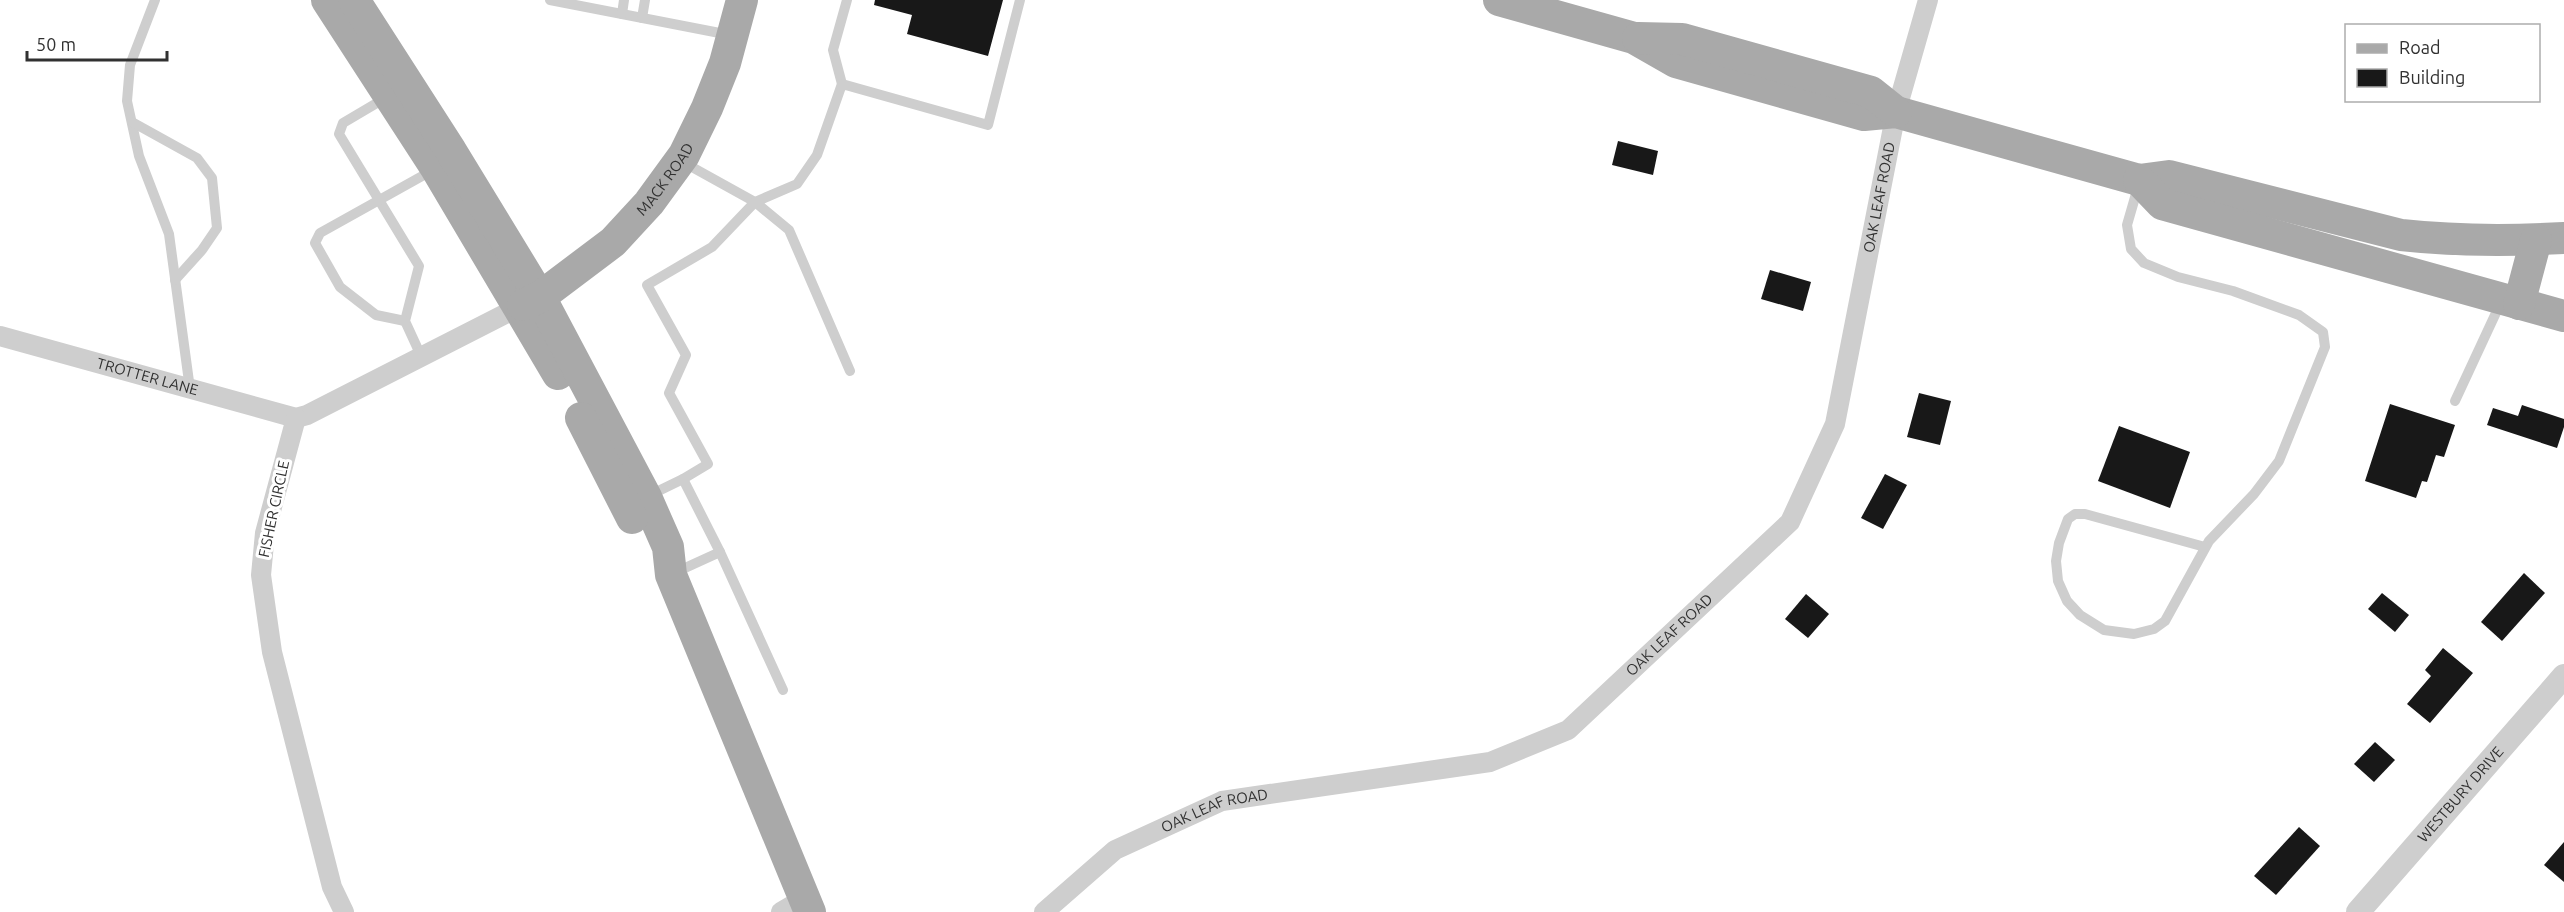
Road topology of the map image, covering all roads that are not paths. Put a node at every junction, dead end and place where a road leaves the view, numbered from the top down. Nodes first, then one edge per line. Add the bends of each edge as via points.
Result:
1 (155, 0) edge
2 (327, 0) edge
3 (354, 0) edge
4 (550, 0) edge
5 (624, 0) edge
6 (645, 0) edge
7 (742, 0) edge
8 (847, 0) edge
9 (1020, 0) edge
10 (1499, 0) edge
11 (1928, 0) edge
12 (594, 4) edge
13 (622, 14) junction
14 (642, 18) junction
15 (732, 36) junction
16 (842, 84) junction
17 (390, 96) junction
18 (1896, 112) junction
19 (132, 122) junction
20 (680, 161) junction
21 (436, 168) junction
22 (2139, 180) junction
23 (379, 200) junction
24 (755, 202) junction
25 (2550, 239) edge
26 (175, 280) junction
27 (2510, 301) junction
28 (529, 302) junction
29 (2564, 316) edge
30 (405, 321) junction
31 (0, 336) edge
32 (422, 358) junction
33 (850, 371) dead end
34 (190, 389) junction
35 (2455, 401) dead end
36 (296, 418) junction
37 (683, 479) junction
38 (646, 497) junction
39 (2205, 547) junction
40 (720, 552) junction
41 (671, 575) junction
42 (2564, 676) edge
43 (783, 690) dead end
44 (799, 907) edge
45 (344, 912) edge
46 (1044, 912) edge
47 (2358, 912) edge

1 - 19 lane via 130,65 127,101
2 - 17 main road
3 - 28 main road via 445,141
4 - 12 lane
5 - 13 lane
6 - 14 lane
7 - 15 main road, MACK ROAD
8 - 16 lane via 833,50
9 - 16 lane via 988,124
10 - 18 main road via 1634,38 1683,39 1716,48 1871,92
11 - 18 street, OAK LEAF ROAD
12 - 13 lane
13 - 14 lane
14 - 15 lane
15 - 20 main road, MACK ROAD via 707,108
16 - 24 lane via 817,156 798,184
17 - 21 main road
17 - 23 lane via 343,123 339,134
18 - 22 main road
18 - 46 street, OAK LEAF ROAD via 1835,424 1790,522 1568,730 1490,762 1222,801 1115,850
19 - 26 lane via 139,156 169,234
19 - 26 lane via 197,158 212,178 217,228
20 - 24 lane
20 - 28 main road, MACK ROAD via 613,242
21 - 23 lane
21 - 28 main road
22 - 25 main road via 2169,176 2401,235 2469,240
22 - 27 main road via 2162,204
22 - 39 lane via 2127,225 2131,249 2144,263 2300,315 2323,333 2325,347 2279,461
23 - 30 lane via 419,266
23 - 30 lane via 320,233 315,243 340,286 376,315
24 - 33 lane via 789,230
24 - 37 lane via 712,247 647,285 686,355 669,393 708,464
25 - 27 main road
26 - 34 lane
27 - 29 main road
27 - 35 lane
28 - 32 street
28 - 38 main road
28 - 41 main road via 648,552
30 - 32 lane
31 - 34 street, TROTTER LANE
32 - 36 street
34 - 36 street, TROTTER LANE
36 - 45 street, FISHER CIRCLE via 270,512 261,575 272,652 332,886
37 - 38 lane
37 - 40 lane
38 - 41 main road via 668,547
39 - 39 lane via 2165,621 2154,629 2134,634 2104,630 2080,615 2067,601 2058,581 2059,543 2068,519 2075,514
40 - 41 lane
40 - 43 lane
41 - 44 main road
42 - 47 street, WESTBURY DRIVE

